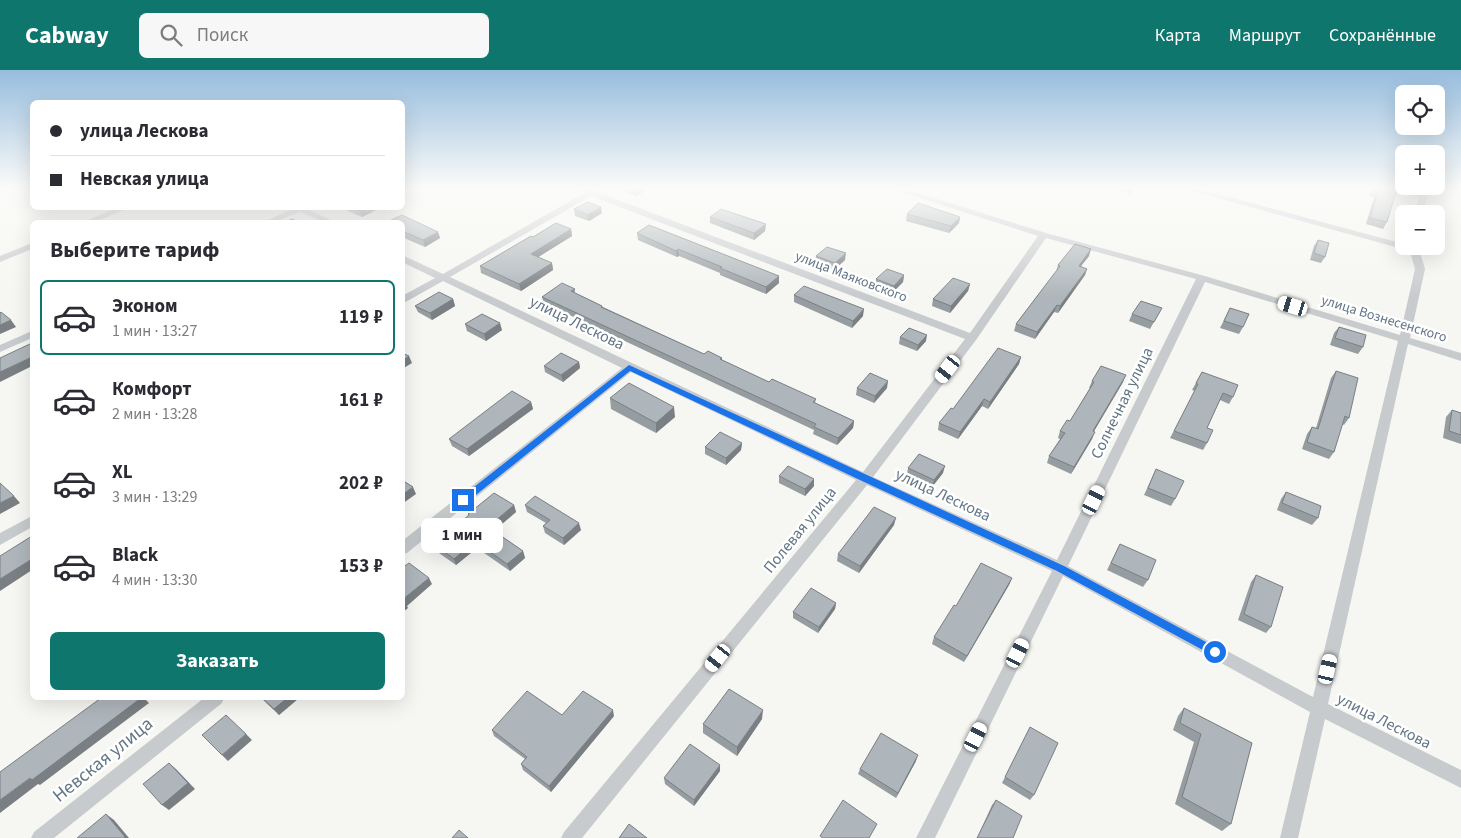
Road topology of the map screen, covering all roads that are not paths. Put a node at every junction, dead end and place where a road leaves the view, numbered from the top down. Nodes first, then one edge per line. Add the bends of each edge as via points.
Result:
1 (531, 225) edge
2 (679, 225) edge
3 (1011, 225) edge
4 (1325, 225) edge
5 (1044, 235) junction
6 (1395, 243) edge
7 (30, 247) edge
8 (1415, 255) edge
9 (0, 259) edge
10 (405, 259) edge
11 (443, 277) junction
12 (1202, 278) junction
13 (405, 299) edge
14 (30, 335) edge
15 (972, 338) junction
16 (1402, 339) junction
17 (0, 350) edge
18 (1461, 357) edge
19 (629, 368) junction
20 (865, 479) junction
21 (30, 522) edge
22 (0, 540) edge
23 (405, 547) edge
24 (1060, 568) junction
25 (213, 700) edge
26 (1319, 708) junction
27 (1461, 779) edge
28 (40, 838) edge
29 (570, 838) edge
30 (925, 838) edge
31 (1289, 838) edge

1 - 11 street
2 - 15 street, улица Маяковского
3 - 5 street, улица Вознесенского
4 - 6 street
5 - 12 street, улица Вознесенского
5 - 15 street, Полевая улица
7 - 9 street
8 - 16 street via 1420,269
10 - 11 street, улица Лескова
11 - 13 street
11 - 19 street, улица Лескова
12 - 16 street, улица Вознесенского
12 - 24 street, Солнечная улица
14 - 17 street
15 - 20 street, Полевая улица
16 - 18 street, улица Вознесенского
16 - 26 street
19 - 20 street, улица Лескова
19 - 23 street
20 - 24 street, улица Лескова
20 - 29 street, Полевая улица
21 - 22 street
24 - 26 street, улица Лескова
24 - 30 street, Солнечная улица
25 - 28 street, Невская улица
26 - 27 street, улица Лескова
26 - 31 street

